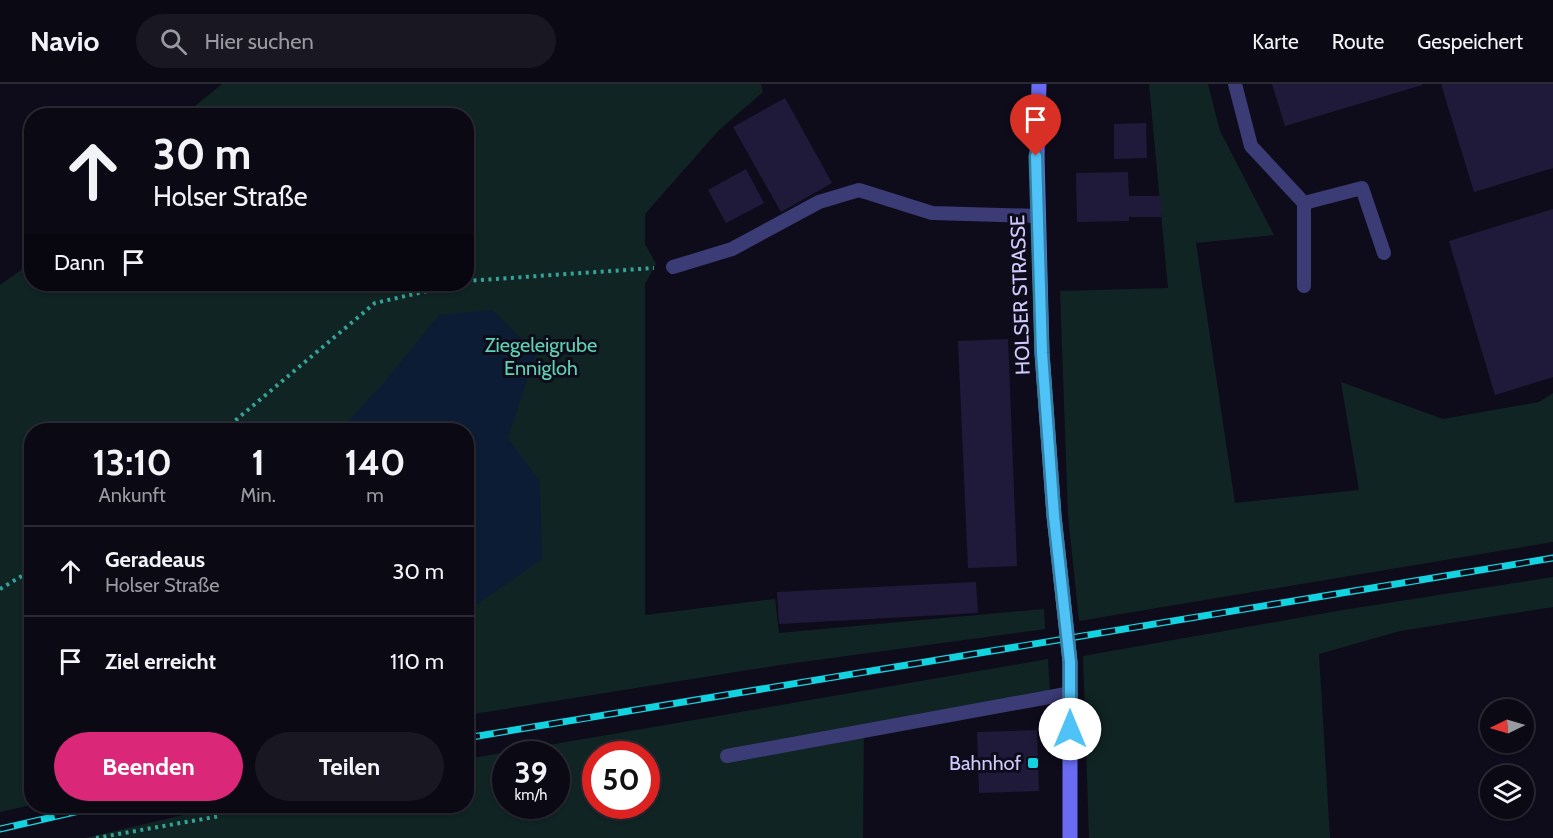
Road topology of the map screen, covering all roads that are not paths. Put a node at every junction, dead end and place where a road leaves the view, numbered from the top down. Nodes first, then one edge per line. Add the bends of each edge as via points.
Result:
1 (1039, 84) edge
2 (1235, 84) edge
3 (1304, 203) junction
4 (1038, 216) junction
5 (1384, 253) dead end
6 (673, 267) road end
7 (1304, 286) dead end
8 (1071, 693) junction
9 (727, 756) dead end
10 (1070, 838) edge

1 - 4 main road, HOLSER STRASSE
2 - 3 lane via 1251,146
3 - 5 lane via 1362,188
3 - 7 lane
4 - 6 lane via 933,213 859,190 819,202 732,249
4 - 8 main road, HOLSER STRASSE via 1043,365
8 - 9 lane
8 - 10 main road, HOLSER STRASSE

